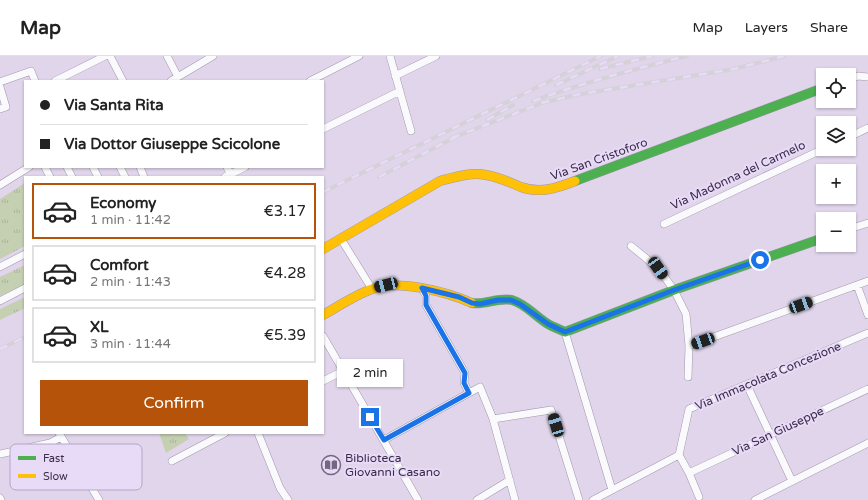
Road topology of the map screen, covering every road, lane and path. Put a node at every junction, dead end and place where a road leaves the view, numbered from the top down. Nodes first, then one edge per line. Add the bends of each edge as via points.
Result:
1 (105, 56) edge
2 (110, 56) edge
3 (167, 56) edge
4 (213, 56) edge
5 (359, 56) edge
6 (390, 56) edge
7 (436, 56) edge
8 (395, 76) junction
9 (856, 77) edge
10 (868, 77) edge
11 (65, 79) edge
12 (174, 79) edge
13 (35, 80) edge
14 (122, 80) edge
15 (312, 80) edge
16 (0, 82) edge
17 (0, 87) edge
18 (400, 91) junction
19 (816, 91) edge
20 (0, 109) edge
21 (868, 128) edge
22 (324, 129) edge
23 (411, 131) dead end
24 (856, 134) edge
25 (816, 152) edge
26 (28, 168) edge
27 (243, 168) edge
28 (228, 176) edge
29 (0, 185) edge
30 (868, 223) edge
31 (664, 224) dead end
32 (856, 227) edge
33 (341, 238) junction
34 (816, 240) edge
35 (630, 246) dead end
36 (324, 248) edge
37 (24, 255) edge
38 (0, 267) edge
39 (868, 282) edge
40 (857, 285) junction
41 (422, 288) junction
42 (24, 289) edge
43 (372, 289) junction
44 (674, 290) junction
45 (0, 301) edge
46 (324, 314) edge
47 (868, 315) edge
48 (565, 332) junction
49 (868, 333) edge
50 (324, 338) edge
51 (689, 346) junction
52 (343, 371) junction
53 (688, 377) dead end
54 (324, 381) edge
55 (747, 385) junction
56 (868, 388) edge
57 (469, 393) junction
58 (493, 419) junction
59 (223, 434) edge
60 (258, 434) edge
61 (60, 435) edge
62 (770, 435) junction
63 (384, 440) junction
64 (868, 443) edge
65 (45, 444) edge
66 (65, 444) edge
67 (10, 452) edge
68 (0, 454) edge
69 (679, 454) junction
70 (172, 461) dead end
71 (689, 473) junction
72 (510, 480) junction
73 (792, 481) junction
74 (93, 490) edge
75 (612, 490) junction
76 (699, 497) dead end
77 (512, 499) edge
78 (99, 500) edge
79 (288, 500) edge
80 (418, 500) edge
81 (477, 500) edge
82 (579, 500) edge
83 (593, 500) edge
84 (755, 500) edge

1 - 11 street
2 - 14 street
3 - 12 street
4 - 12 street
5 - 15 street
6 - 8 street
7 - 8 street
8 - 18 street
9 - 10 street
13 - 16 street via 31,71
17 - 20 street via 6,107
18 - 22 street
18 - 23 street
19 - 33 street, Via San Cristoforo via 554,189 527,190 486,174 452,177 440,181
21 - 24 street
25 - 31 street, Via Madonna del Carmelo
26 - 29 street
27 - 28 street
30 - 32 street
33 - 36 street, Via San Cristoforo
33 - 43 street
34 - 44 street
35 - 44 street via 658,268
37 - 38 street
39 - 40 street
40 - 47 street
40 - 51 street
41 - 43 street via 386,285
41 - 48 street via 459,297 472,303 511,300
41 - 57 street via 426,296 426,305 465,373 464,383
42 - 45 street
43 - 46 street
44 - 48 street
44 - 51 street via 686,314
48 - 75 street
49 - 55 street, Via Immacolata Concezione
50 - 52 street
51 - 53 street
52 - 54 street
52 - 63 street
55 - 62 street
55 - 69 street, Via Immacolata Concezione via 689,409
56 - 62 street, Via San Giuseppe
57 - 58 street via 480,387
57 - 63 street
58 - 72 street
58 - 82 street via 551,410
59 - 70 street
60 - 79 street via 280,488
61 - 65 street
61 - 66 street
62 - 71 street, Via San Giuseppe
62 - 73 street
63 - 80 street
64 - 73 street
67 - 68 street
69 - 71 street
69 - 75 street
71 - 76 street
72 - 77 street
72 - 81 street
73 - 84 street
74 - 78 street
75 - 83 street

